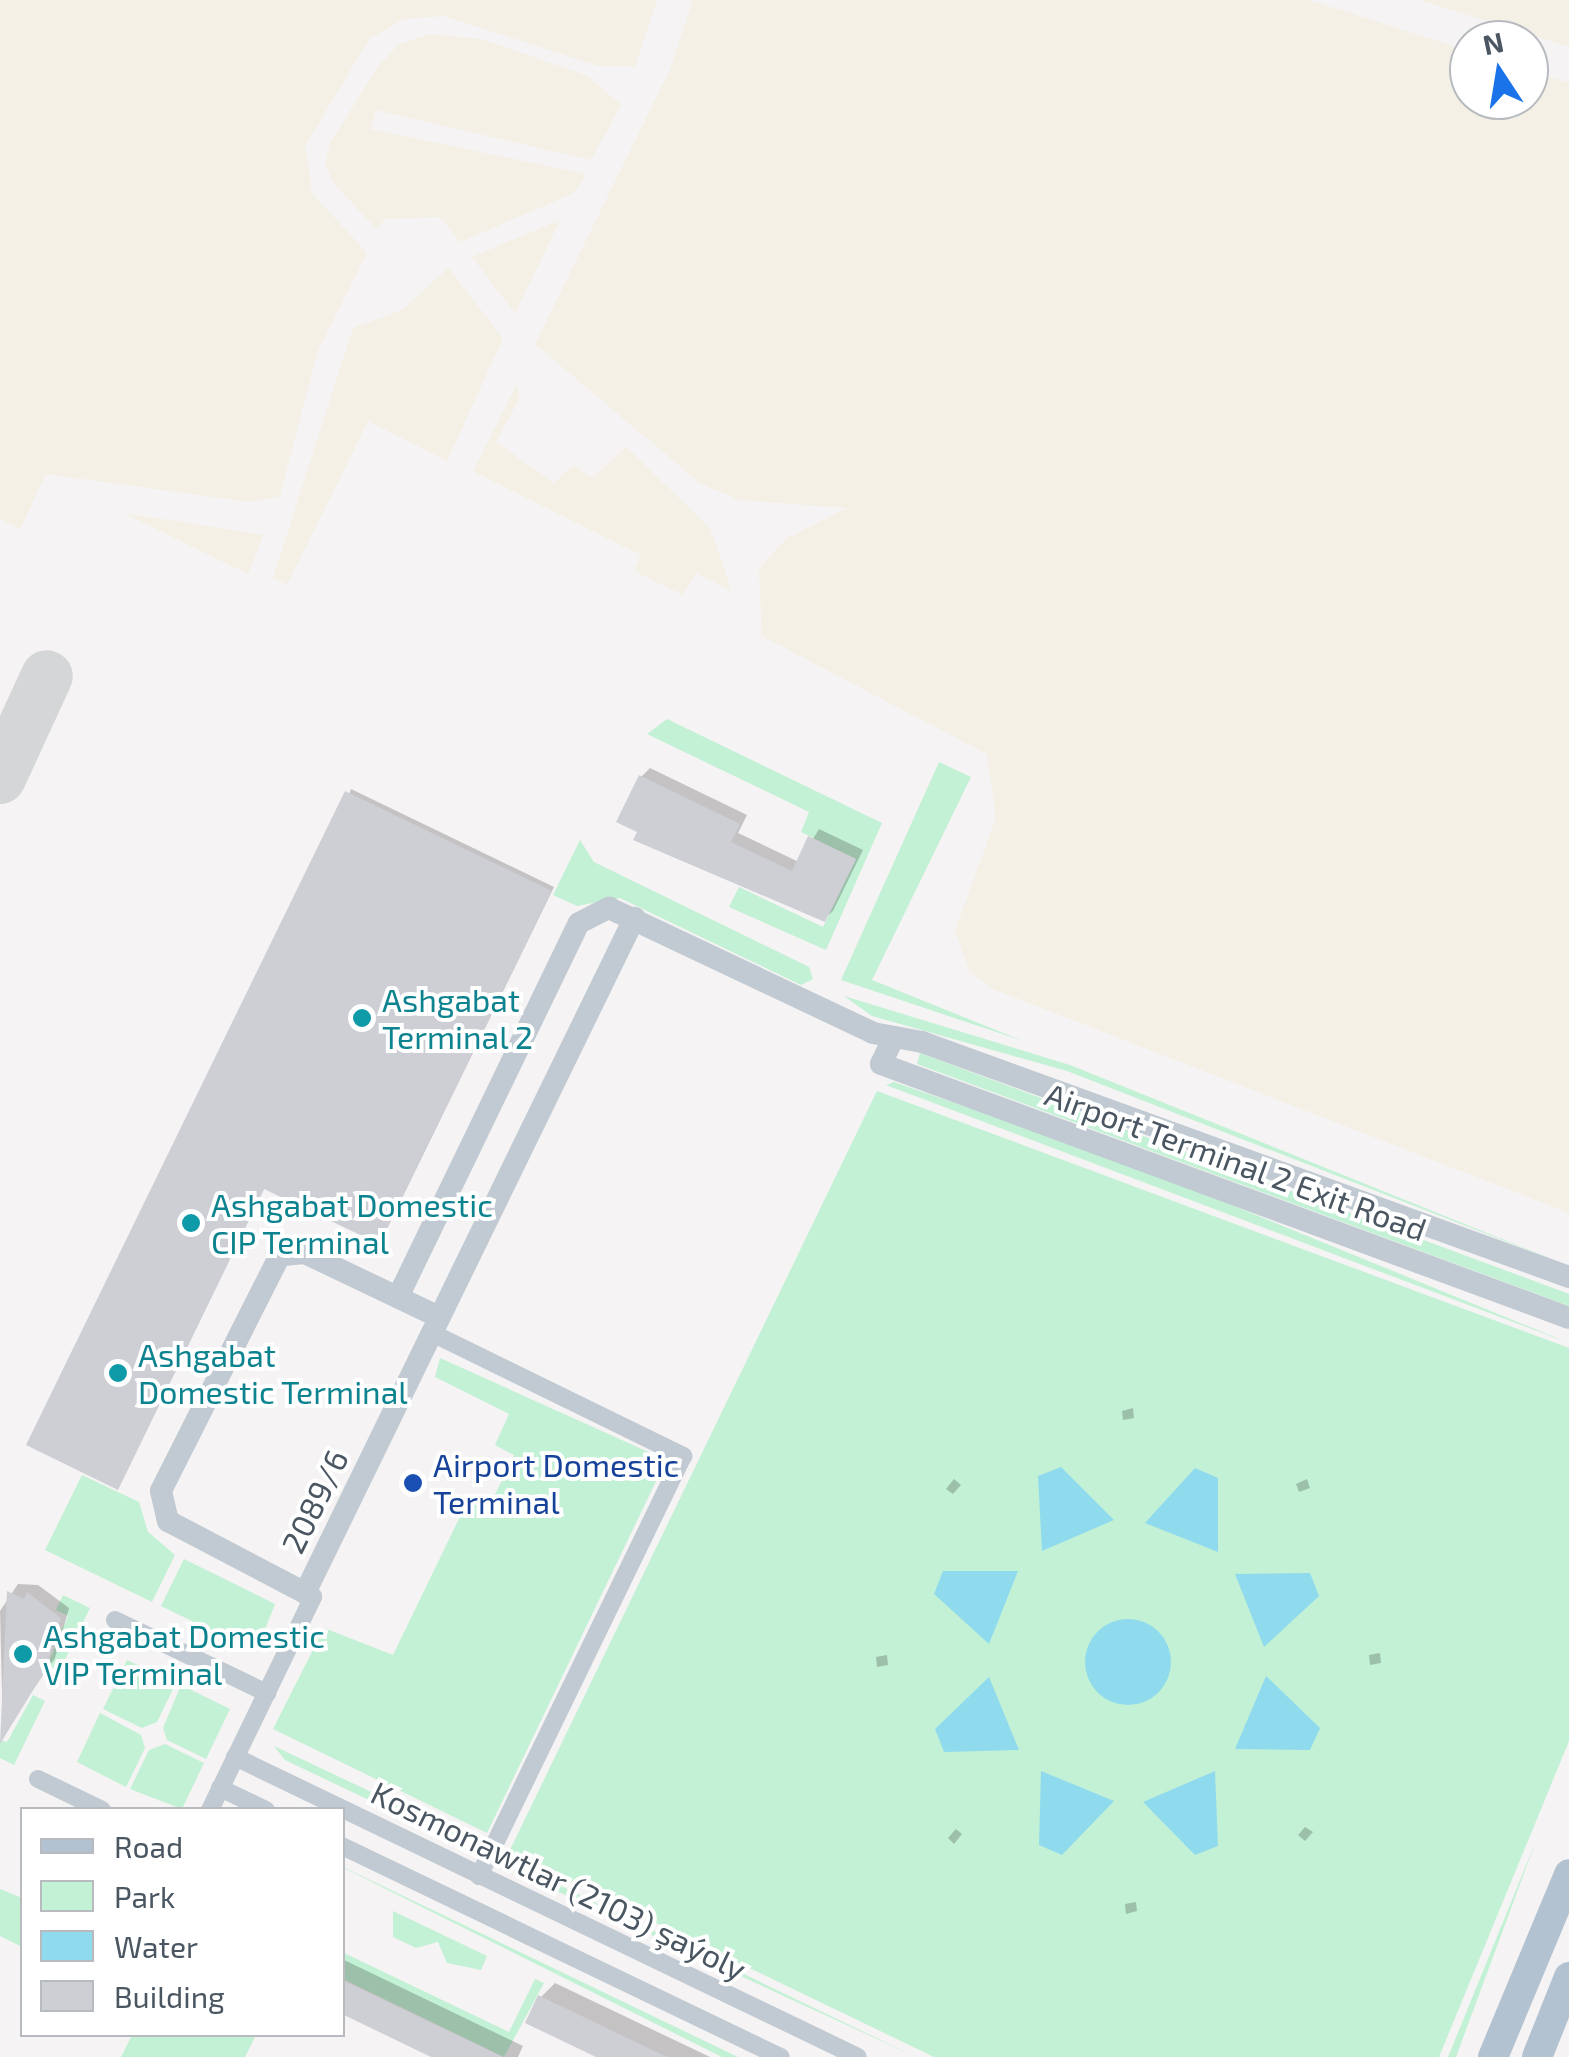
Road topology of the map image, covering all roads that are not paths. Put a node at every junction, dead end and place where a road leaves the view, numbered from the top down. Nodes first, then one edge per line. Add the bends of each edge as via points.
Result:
1 (634, 918) junction
2 (894, 1037) junction
3 (1569, 1277) edge
4 (398, 1297) junction
5 (1569, 1318) edge
6 (436, 1325) junction
7 (305, 1593) junction
8 (115, 1620) dead end
9 (267, 1693) junction
10 (235, 1757) junction
11 (38, 1779) dead end
12 (220, 1788) junction
13 (96, 1807) edge
14 (211, 1807) edge
15 (260, 1807) edge
16 (338, 1807) edge
17 (345, 1811) edge
18 (345, 1847) edge
19 (1569, 1874) edge
20 (479, 1876) junction
21 (1569, 1978) edge
22 (781, 2057) edge
23 (858, 2057) edge
24 (1494, 2057) edge
25 (1537, 2057) edge

1 - 2 street
1 - 4 street via 601,909 580,923
1 - 6 street, 2089/6
2 - 3 street
2 - 5 street, Airport Terminal 2 Exit Road via 882,1064
4 - 6 street
4 - 7 street via 298,1250 280,1255 161,1491 181,1534
6 - 7 street, 2089/6
6 - 20 street via 683,1456
7 - 9 street via 313,1597
8 - 9 street
9 - 10 street
10 - 12 street
10 - 16 street, Kosmonawtlar (2103) şaýoly
11 - 13 street
12 - 14 street
12 - 15 street
17 - 20 street, Kosmonawtlar (2103) şaýoly
18 - 22 street, Kosmonawtlar (2103) şaýoly
19 - 24 main road
20 - 23 street, Kosmonawtlar (2103) şaýoly
21 - 25 main road

